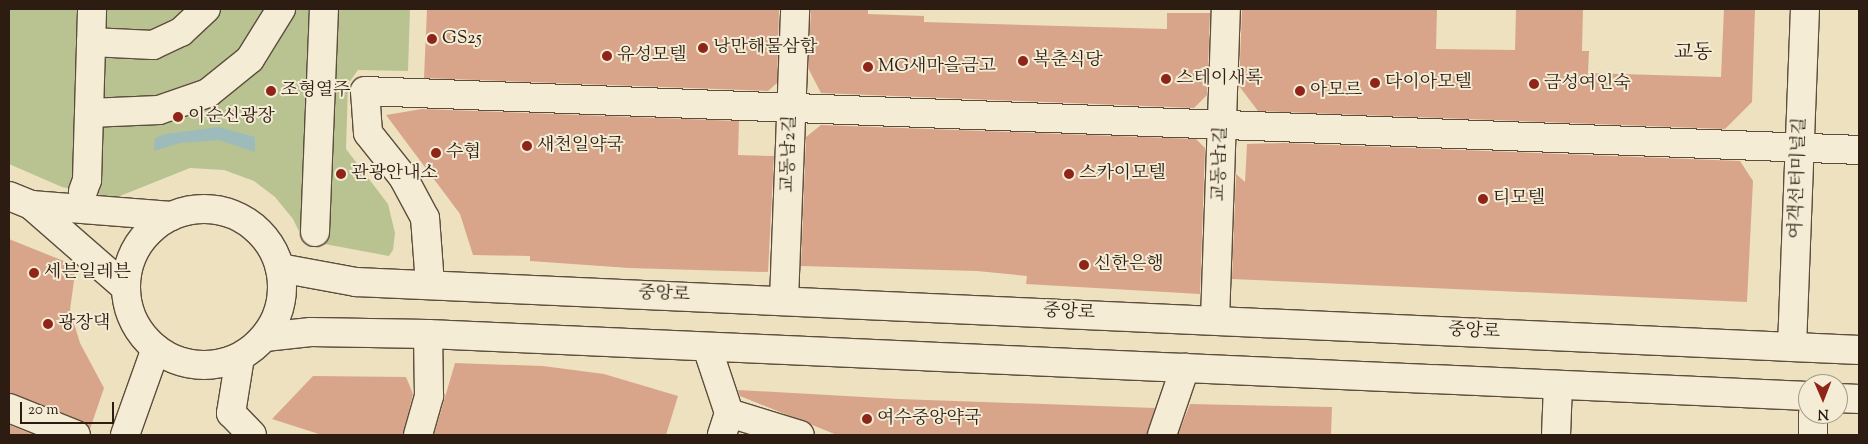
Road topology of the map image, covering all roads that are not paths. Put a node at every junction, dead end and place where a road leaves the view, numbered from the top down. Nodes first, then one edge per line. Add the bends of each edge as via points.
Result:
1 (92, 9) edge
2 (206, 9) edge
3 (281, 9) edge
4 (324, 9) edge
5 (795, 9) edge
6 (1226, 9) edge
7 (1805, 9) edge
8 (91, 42) junction
9 (792, 108) junction
10 (89, 113) junction
11 (1222, 126) junction
12 (1800, 148) junction
13 (1859, 150) edge
14 (82, 191) dead end
15 (20, 201) edge
16 (172, 216) junction
17 (316, 232) dead end
18 (280, 268) junction
19 (430, 284) junction
20 (126, 288) junction
21 (784, 300) junction
22 (1215, 320) junction
23 (428, 334) junction
24 (265, 337) junction
25 (707, 346) junction
26 (1792, 347) junction
27 (156, 348) junction
28 (1859, 350) edge
29 (240, 357) junction
30 (1185, 368) junction
31 (1558, 385) junction
32 (1798, 396) edge
33 (9, 408) edge
34 (726, 424) edge
35 (76, 435) edge
36 (125, 435) edge
37 (252, 435) edge
38 (418, 435) edge
39 (800, 435) edge
40 (1162, 435) edge
41 (1556, 435) edge

1 - 8 street
2 - 8 street via 181,32 153,45
3 - 10 street via 250,59 208,93 159,110
4 - 17 street
5 - 9 street, 교동남2길
6 - 11 street, 교동남1길
7 - 12 street, 여객선터미널길
8 - 10 street
9 - 11 street
9 - 19 street via 365,91 368,133 412,190 425,218
9 - 21 street, 교동남2길
10 - 14 street via 87,180
11 - 12 street
11 - 22 street, 교동남1길
12 - 13 street
12 - 26 street, 여객선터미널길
15 - 16 street
15 - 20 street
16 - 18 street via 204,210 238,217 264,237
16 - 20 street via 138,246
18 - 19 street, 중앙로 via 356,282
18 - 24 street via 281,304
19 - 21 street, 중앙로
20 - 27 street via 134,321
21 - 22 street, 중앙로
22 - 26 street, 중앙로
23 - 24 street via 311,332
23 - 25 street
23 - 38 street via 429,396
24 - 29 street
25 - 30 street
25 - 34 street
26 - 28 street, 중앙로
27 - 29 street via 177,360 201,365
27 - 36 street
29 - 37 street via 231,413
30 - 31 street
30 - 40 street
31 - 32 street
31 - 41 street
33 - 35 street
34 - 39 street

